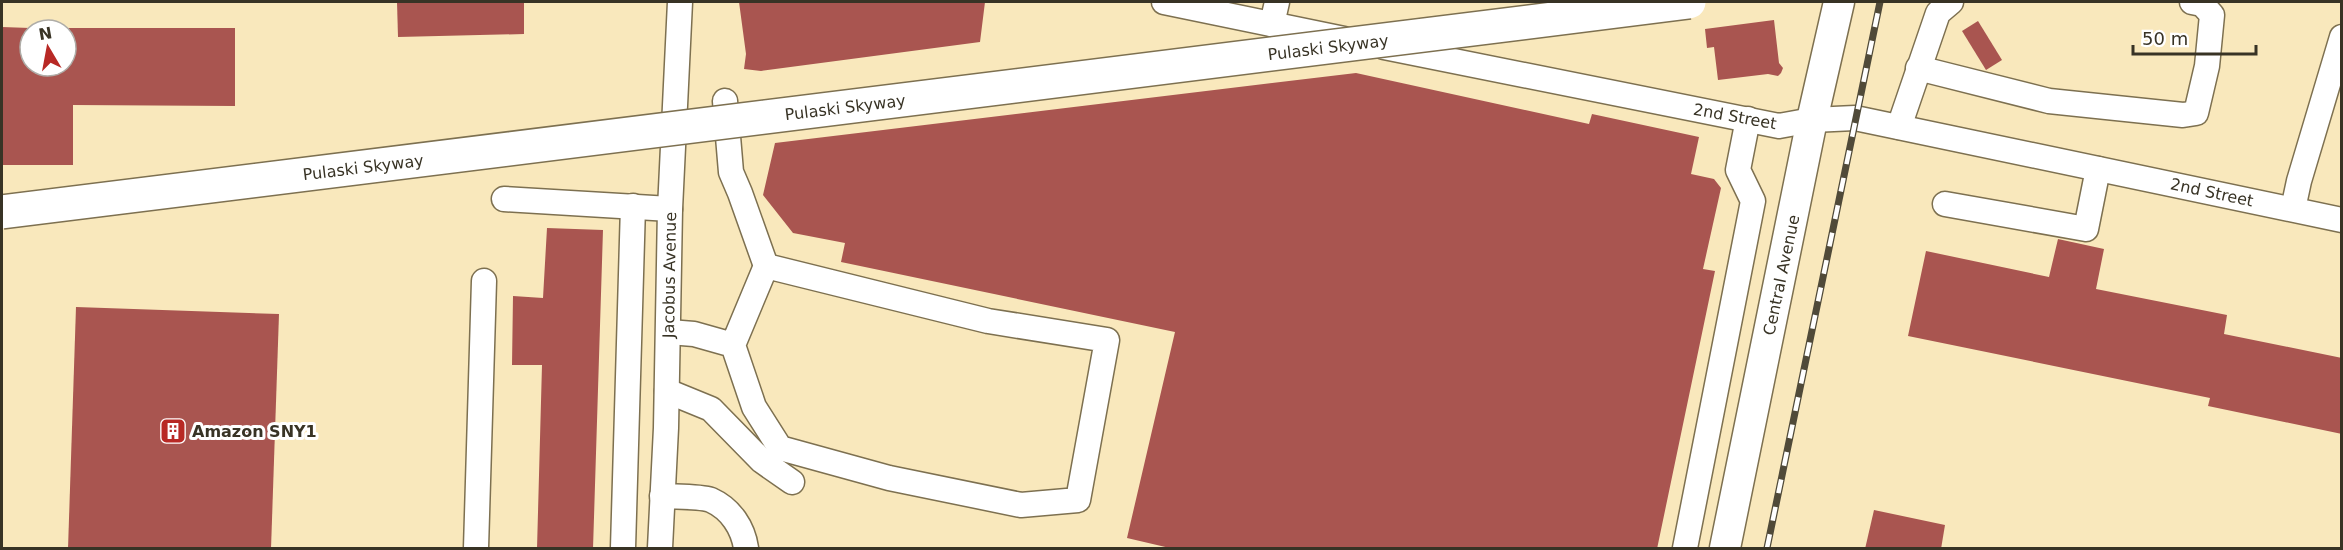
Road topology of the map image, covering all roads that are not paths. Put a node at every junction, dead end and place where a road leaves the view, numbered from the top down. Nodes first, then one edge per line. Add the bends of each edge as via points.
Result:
1 (680, 2) edge
2 (1164, 2) edge
3 (1541, 2) edge
4 (1689, 2) edge
5 (1839, 2) edge
6 (1951, 2) edge
7 (2192, 2) edge
8 (1275, 13) edge
9 (2342, 37) edge
10 (1918, 68) junction
11 (725, 101) dead end
12 (1748, 120) junction
13 (1812, 120) junction
14 (1899, 127) junction
15 (2098, 168) junction
16 (2, 194) edge
17 (504, 200) dead end
18 (1945, 204) dead end
19 (633, 206) junction
20 (670, 209) junction
21 (2293, 209) junction
22 (2, 212) edge
23 (2342, 220) edge
24 (766, 266) junction
25 (484, 281) dead end
26 (669, 332) junction
27 (733, 345) junction
28 (667, 391) junction
29 (792, 482) dead end
30 (662, 496) junction
31 (476, 549) edge
32 (623, 549) edge
33 (660, 549) edge
34 (746, 549) edge
35 (1685, 549) edge
36 (1725, 549) edge

1 - 20 street, Jacobus Avenue
2 - 8 street, 2nd Street
3 - 16 highway, Pulaski Skyway
4 - 22 highway, Pulaski Skyway, bridge
5 - 13 main road, Central Avenue
6 - 10 street via 1938,13
7 - 10 street via 2202,4 2212,15 2207,66 2196,113 2183,115 2049,101
8 - 12 street, 2nd Street
9 - 21 street
10 - 14 street
11 - 24 street via 731,172
12 - 13 street, 2nd Street via 1779,126
12 - 35 street via 1738,170 1753,201
13 - 14 street, 2nd Street via 1855,118
13 - 36 main road, Central Avenue
14 - 15 street, 2nd Street
15 - 18 street via 2086,229
15 - 21 street, 2nd Street
17 - 19 street
19 - 20 street
19 - 32 street
20 - 26 street, Jacobus Avenue
21 - 23 street, 2nd Street
24 - 27 street
24 - 27 street via 988,321 1107,340 1078,500 1021,505 889,478 780,448 754,407
25 - 31 street
26 - 27 street via 694,334
26 - 28 street, Jacobus Avenue
28 - 29 street via 711,409 762,461
28 - 30 street, Jacobus Avenue
30 - 33 street, Jacobus Avenue
30 - 34 street via 710,500 735,517

